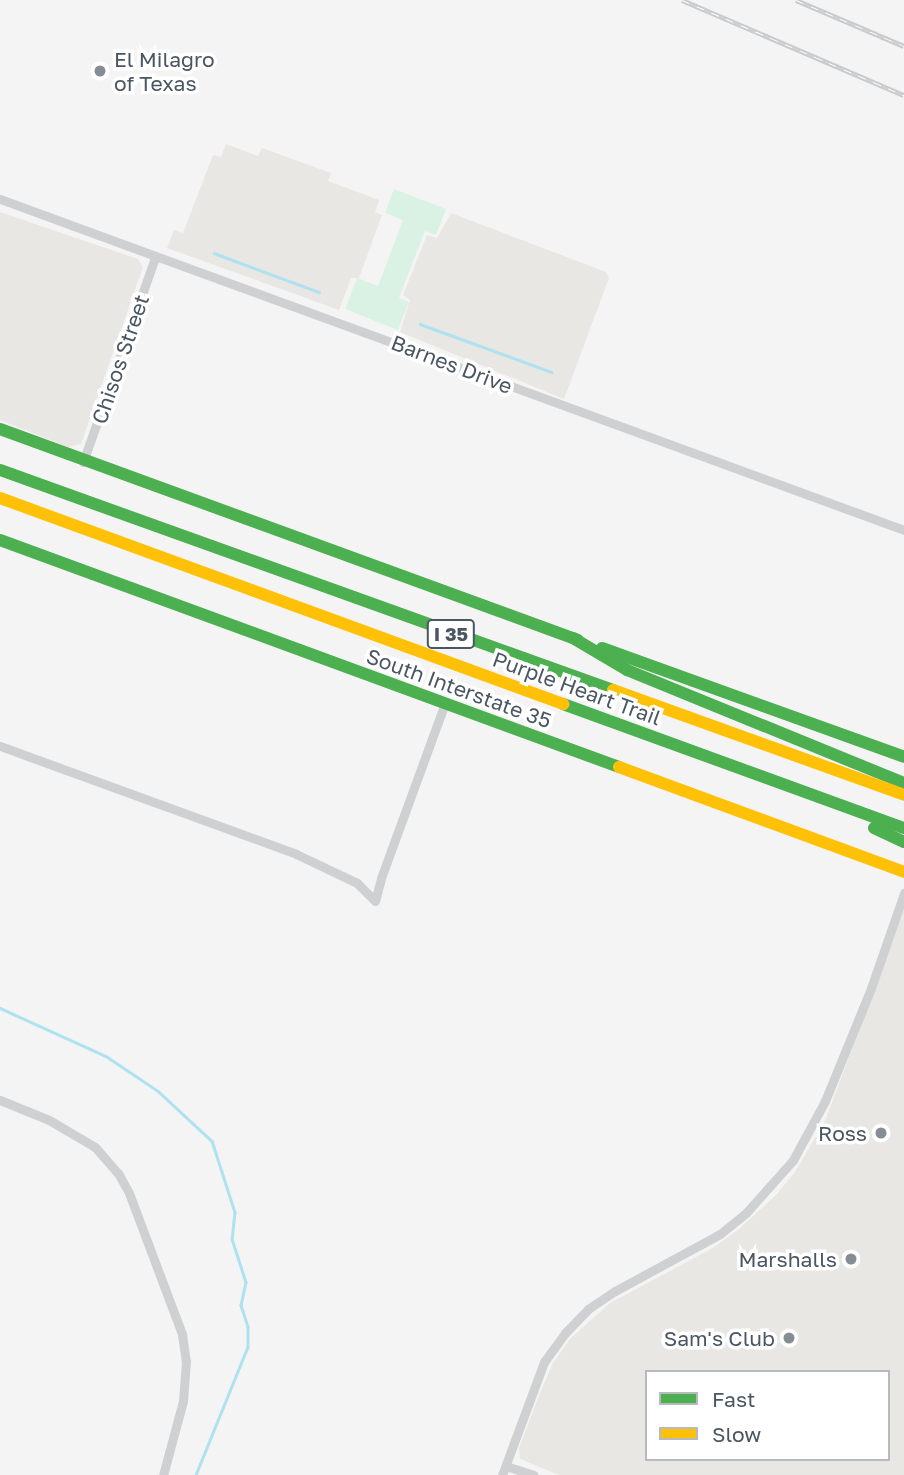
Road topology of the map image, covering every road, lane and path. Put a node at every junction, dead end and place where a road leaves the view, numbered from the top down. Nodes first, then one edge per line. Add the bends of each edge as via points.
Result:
1 (0, 199) edge
2 (155, 257) junction
3 (0, 429) edge
4 (83, 462) junction
5 (0, 470) edge
6 (0, 498) edge
7 (904, 530) edge
8 (0, 540) edge
9 (573, 638) junction
10 (445, 703) junction
11 (0, 746) edge
12 (904, 757) edge
13 (772, 780) junction
14 (904, 783) edge
15 (904, 795) edge
16 (904, 828) edge
17 (904, 842) edge
18 (904, 872) edge
19 (904, 893) edge
20 (0, 1100) edge
21 (504, 1471) edge
22 (163, 1475) edge
23 (534, 1475) edge

1 - 2 street, Barnes Drive
2 - 4 street, Chisos Street
2 - 7 street, Barnes Drive
3 - 4 main road
4 - 9 main road
5 - 15 main road, Purple Heart Trail / I 35
6 - 13 main road, Purple Heart Trail / I 35
8 - 10 main road, South Interstate 35
9 - 12 main road
9 - 14 main road via 627,670
10 - 11 street via 375,901 357,883 296,853
10 - 18 main road, South Interstate 35
13 - 16 main road, Purple Heart Trail / I 35
13 - 17 main road
19 - 21 street via 825,1101 793,1160 746,1213 720,1234 615,1290 565,1333 544,1362
20 - 22 street via 49,1120 95,1147 129,1193 182,1334 186,1361 183,1401
21 - 23 street

